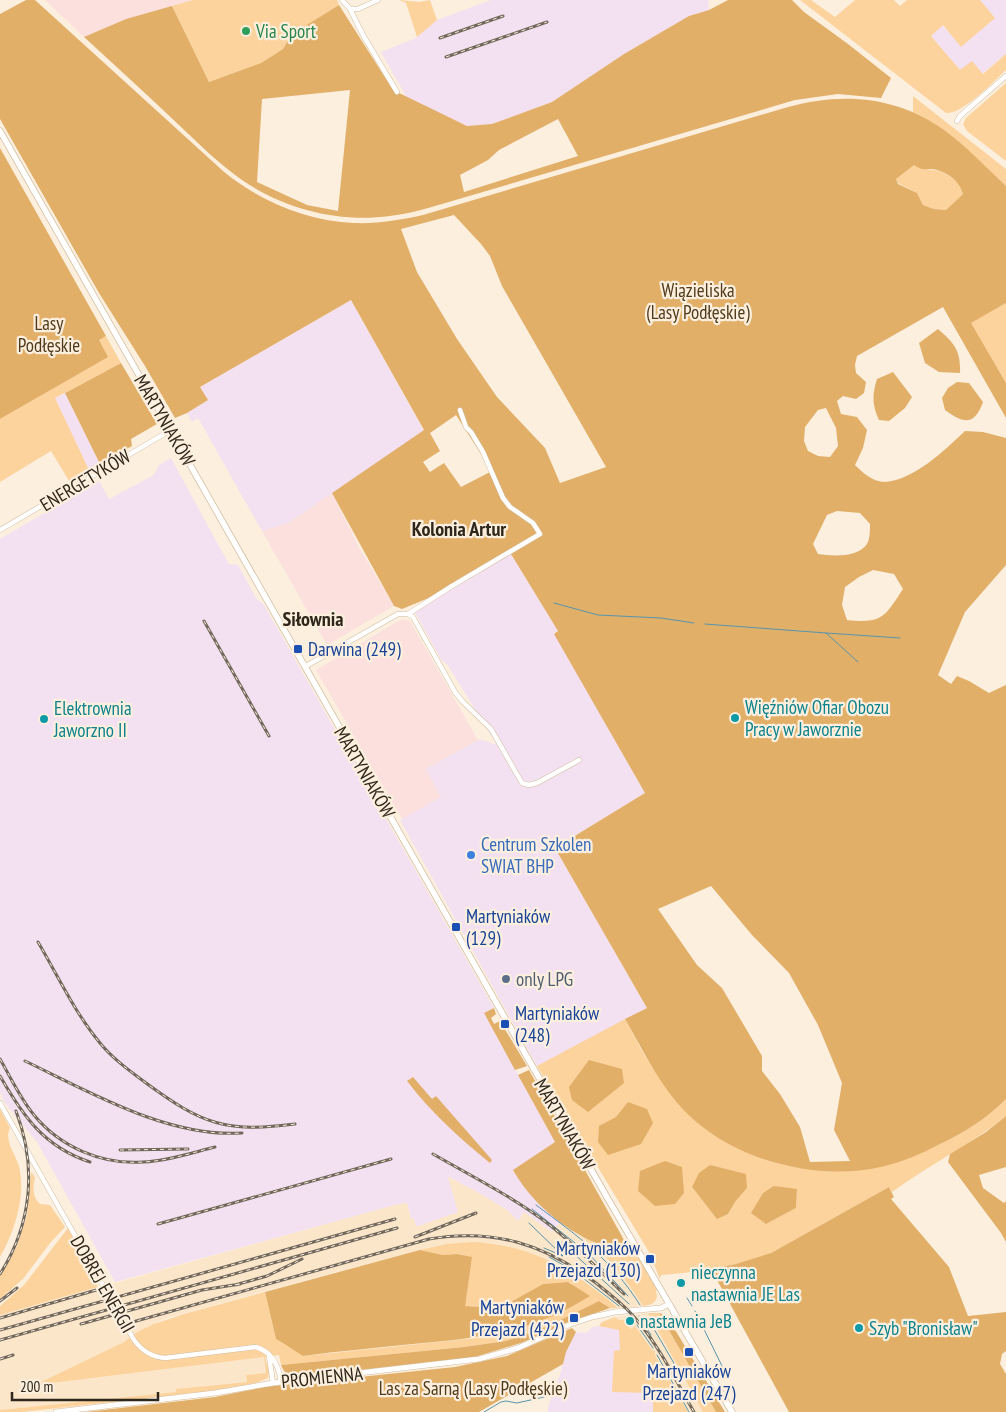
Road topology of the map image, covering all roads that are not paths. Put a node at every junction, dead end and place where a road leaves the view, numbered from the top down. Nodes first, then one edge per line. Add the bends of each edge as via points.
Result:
1 (342, 0) edge
2 (378, 0) edge
3 (350, 9) junction
4 (1006, 76) edge
5 (397, 92) dead end
6 (957, 122) dead end
7 (0, 130) edge
8 (460, 410) dead end
9 (171, 430) junction
10 (0, 530) edge
11 (408, 614) junction
12 (306, 666) junction
13 (579, 760) dead end
14 (0, 1103) edge
15 (669, 1304) junction
16 (269, 1355) junction
17 (281, 1382) junction
18 (273, 1383) junction
19 (56, 1412) edge
20 (732, 1412) edge

1 - 3 street
2 - 3 street
3 - 5 street
4 - 6 street
7 - 9 main road, MARTYNIAKÓW
8 - 11 street via 503,498 533,523 540,534
9 - 10 street, ENERGETYKÓW
9 - 12 main road, MARTYNIAKÓW
11 - 12 street via 398,614
11 - 13 street via 413,617 455,692 491,729 522,783 537,783
12 - 15 main road, MARTYNIAKÓW
14 - 16 street, DOBREJ ENERGII via 141,1348 165,1358 251,1346
15 - 17 street, PROMIENNA via 661,1308 592,1317 518,1348 480,1359
15 - 20 main road, MARTYNIAKÓW
16 - 17 street via 275,1361
16 - 18 street
17 - 18 street, PROMIENNA
18 - 19 street, PROMIENNA

